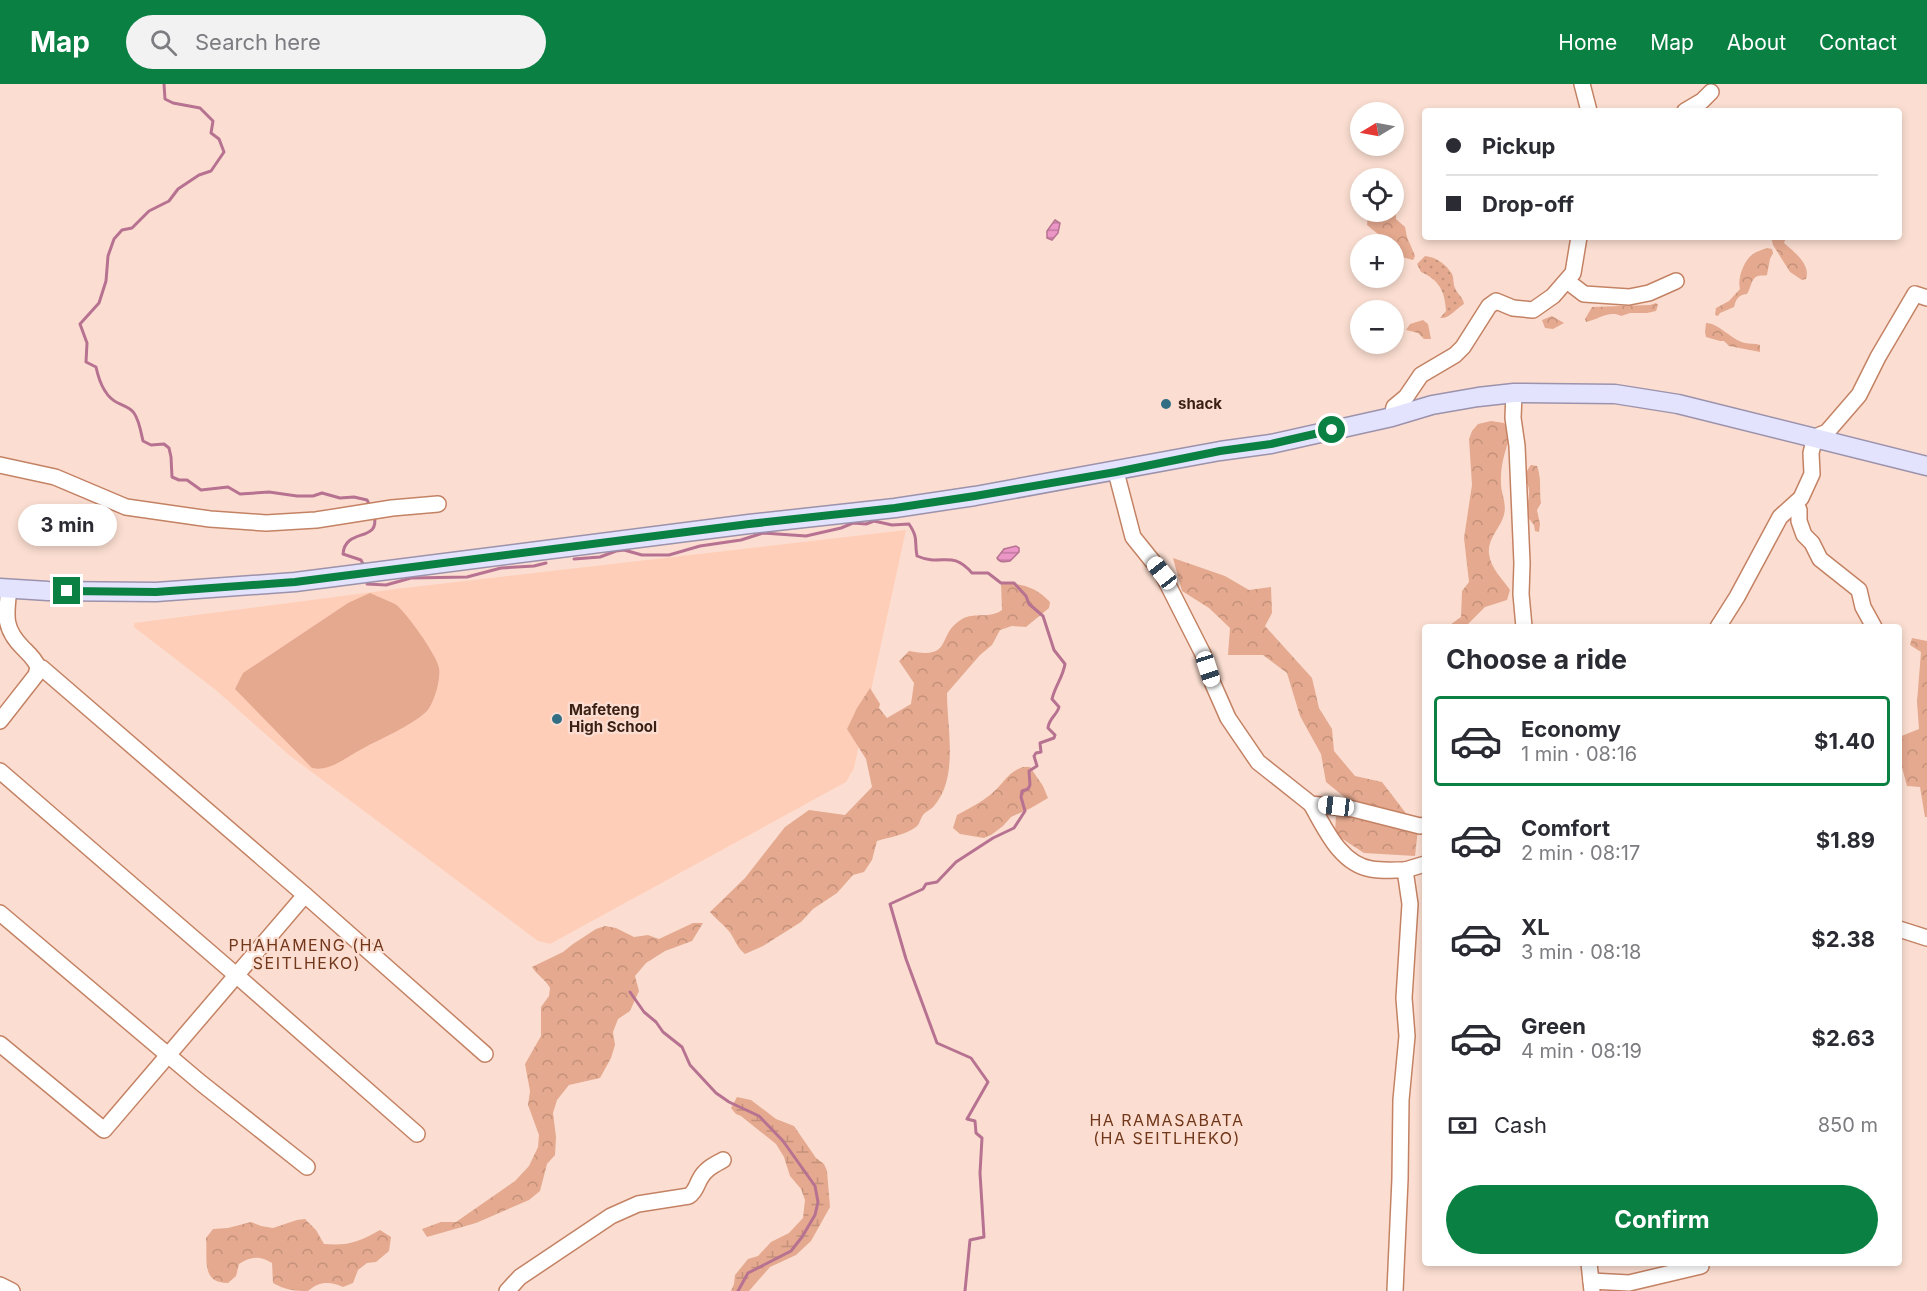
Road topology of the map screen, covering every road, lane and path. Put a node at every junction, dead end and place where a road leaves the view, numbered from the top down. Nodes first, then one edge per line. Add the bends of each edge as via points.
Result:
1 (1582, 84) edge
2 (1712, 92) dead end
3 (1588, 108) edge
4 (1691, 108) edge
5 (1578, 240) edge
6 (1567, 281) junction
7 (1676, 281) dead end
8 (1927, 298) edge
9 (1514, 393) junction
10 (1392, 417) junction
11 (1815, 437) junction
12 (0, 465) edge
13 (1927, 466) edge
14 (1116, 472) junction
15 (438, 504) dead end
16 (1796, 504) junction
17 (4, 589) edge
18 (3, 623) edge
19 (1524, 624) edge
20 (1720, 624) edge
21 (1872, 624) edge
22 (38, 667) junction
23 (0, 722) edge
24 (0, 771) edge
25 (1311, 804) junction
26 (1422, 826) edge
27 (1422, 865) edge
28 (1405, 870) junction
29 (305, 895) junction
30 (0, 912) edge
31 (1902, 930) edge
32 (1927, 938) edge
33 (236, 975) junction
34 (0, 1044) edge
35 (485, 1054) dead end
36 (169, 1055) junction
37 (417, 1134) dead end
38 (723, 1160) dead end
39 (307, 1167) dead end
40 (1589, 1266) edge
41 (1701, 1266) dead end
42 (0, 1285) edge
43 (1591, 1286) edge
44 (12, 1291) edge
45 (507, 1291) edge
46 (1395, 1291) edge

1 - 3 street
2 - 4 street
5 - 6 street via 1573,273
6 - 7 street via 1584,294 1629,297
6 - 10 street via 1533,310 1496,301 1489,306 1463,347 1455,356 1421,375 1394,407
8 - 11 street via 1915,294 1859,394 1827,432
9 - 10 main road via 1432,405
9 - 11 main road via 1614,394 1678,404
9 - 19 street
10 - 14 main road
11 - 13 main road
11 - 16 street via 1812,474
12 - 15 street via 56,477 126,507 210,519 266,523 316,520
14 - 17 main road via 895,508 295,582 156,592
14 - 25 street via 1134,537 1171,590 1203,654 1228,718 1258,762
16 - 20 street via 1772,528
16 - 21 street via 1804,535 1820,559 1859,590
17 - 18 street
18 - 22 street
22 - 23 street
22 - 29 street
24 - 33 street
25 - 26 street
25 - 28 street via 1348,859 1369,869
27 - 28 street
28 - 46 street via 1410,904 1404,998 1407,1036
29 - 33 street
29 - 35 street
30 - 36 street
31 - 32 street
33 - 36 street
33 - 37 street
34 - 36 street via 104,1130
36 - 39 street
38 - 45 street via 708,1168 689,1196 638,1204 611,1216 520,1277
40 - 43 street
41 - 43 street via 1629,1283
42 - 44 street

